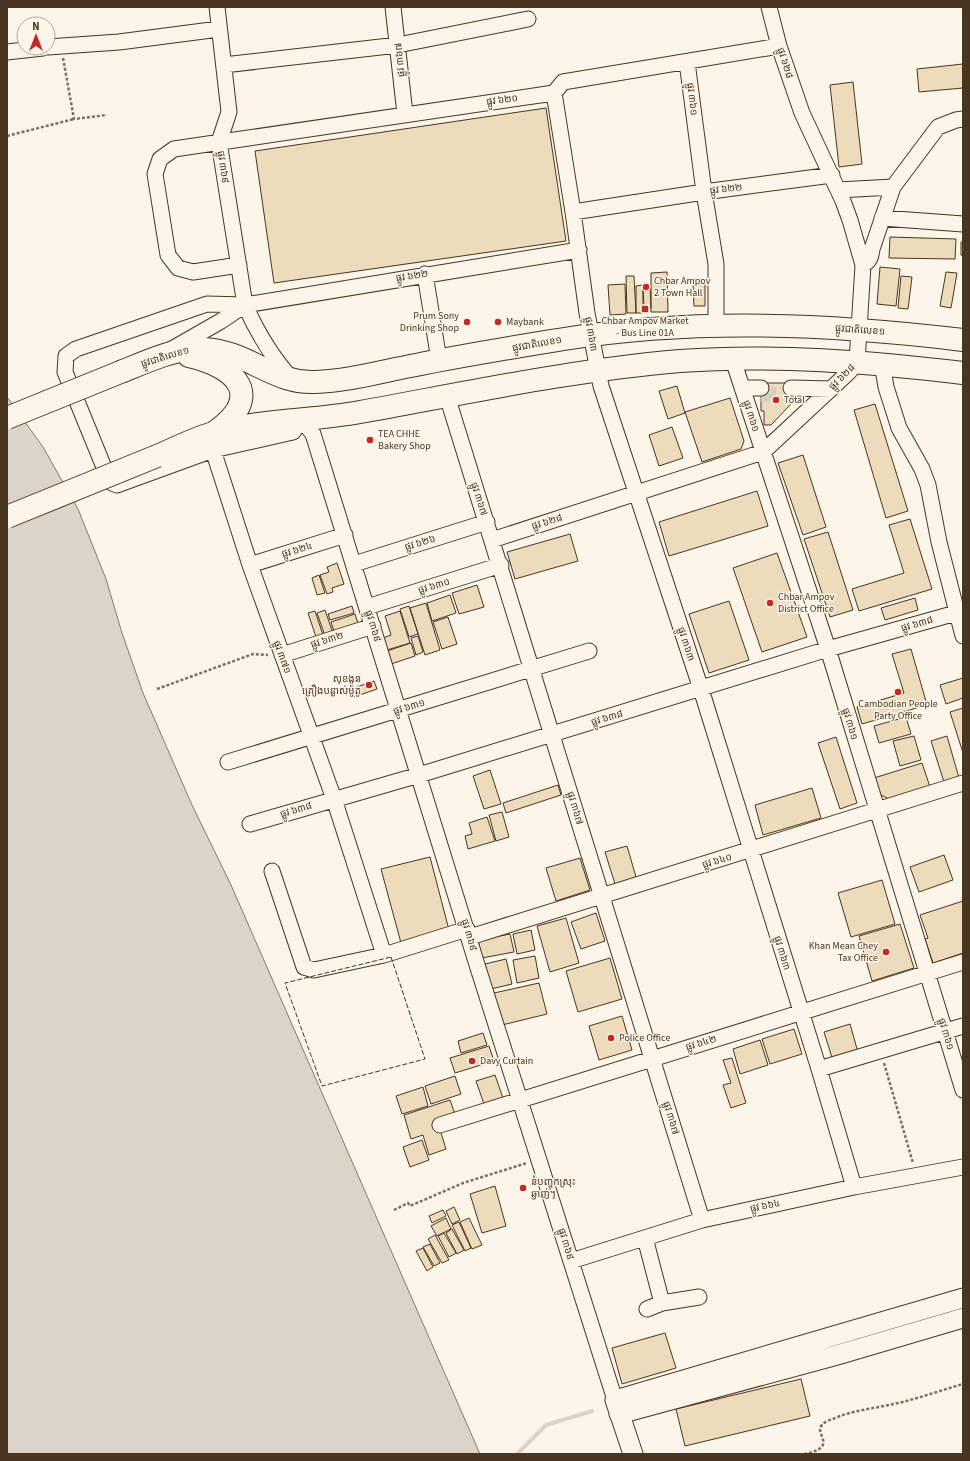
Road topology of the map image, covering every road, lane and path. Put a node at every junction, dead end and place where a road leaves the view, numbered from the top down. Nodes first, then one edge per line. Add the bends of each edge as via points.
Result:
1 (217, 7) edge
2 (393, 7) edge
3 (769, 7) edge
4 (528, 19) dead end
5 (219, 29) junction
6 (398, 44) junction
7 (779, 46) junction
8 (56, 47) edge
9 (56, 51) edge
10 (687, 62) junction
11 (224, 65) junction
12 (554, 93) junction
13 (405, 114) junction
14 (107, 115) dead end
15 (74, 119) junction
16 (963, 119) edge
17 (7, 136) edge
18 (219, 142) junction
19 (832, 175) junction
20 (892, 187) junction
21 (838, 190) junction
22 (704, 192) junction
23 (573, 212) junction
24 (882, 218) junction
25 (963, 224) edge
26 (579, 250) junction
27 (239, 265) junction
28 (863, 266) junction
29 (425, 274) junction
30 (245, 305) junction
31 (716, 326) junction
32 (860, 329) junction
33 (592, 335) junction
34 (963, 340) edge
35 (156, 357) junction
36 (439, 360) junction
37 (733, 360) junction
38 (857, 362) junction
39 (882, 363) junction
40 (598, 371) junction
41 (963, 373) edge
42 (294, 381) junction
43 (743, 391) junction
44 (761, 391) tunnel mouth
45 (791, 392) tunnel mouth
46 (828, 392) junction
47 (447, 396) junction
48 (7, 418) edge
49 (301, 419) junction
50 (213, 442) junction
51 (763, 452) junction
52 (636, 494) junction
53 (7, 517) edge
54 (487, 522) junction
55 (345, 535) junction
56 (492, 540) junction
57 (354, 564) junction
58 (250, 565) junction
59 (500, 565) junction
60 (367, 607) junction
61 (960, 612) edge
62 (373, 626) junction
63 (963, 636) edge
64 (828, 649) junction
65 (589, 651) dead end
66 (282, 655) junction
67 (533, 669) junction
68 (157, 689) dead end
69 (700, 689) junction
70 (399, 710) junction
71 (552, 734) junction
72 (311, 737) junction
73 (228, 762) dead end
74 (419, 775) junction
75 (963, 783) edge
76 (334, 799) junction
77 (876, 811) junction
78 (250, 824) dead end
79 (751, 850) junction
80 (272, 871) dead end
81 (603, 897) junction
82 (469, 933) junction
83 (384, 954) junction
84 (963, 962) edge
85 (927, 973) junction
86 (800, 1012) junction
87 (963, 1026) edge
88 (945, 1032) junction
89 (881, 1050) junction
90 (652, 1058) junction
91 (819, 1069) junction
92 (963, 1090) edge
93 (520, 1099) junction
94 (440, 1125) dead end
95 (539, 1159) junction
96 (963, 1166) edge
97 (917, 1175) junction
98 (854, 1187) junction
99 (394, 1210) dead end
100 (702, 1220) junction
101 (646, 1238) junction
102 (571, 1261) junction
103 (698, 1297) dead end
104 (963, 1298) edge
105 (662, 1303) junction
106 (648, 1309) dead end
107 (963, 1318) edge
108 (963, 1384) edge
109 (617, 1407) junction
110 (633, 1454) edge
111 (804, 1454) edge

1 - 5 street, ផ្លូវ ៣៦៩
2 - 6 street, ផ្លូវ ៣៦៧
3 - 7 street, ផ្លូវ ៦២៨
4 - 6 street
5 - 8 street via 119,42
5 - 11 street, ផ្លូវ ៣៦៩
6 - 11 street
6 - 13 street, ផ្លូវ ៣៦៧
7 - 10 street
7 - 19 street, ផ្លូវ ៦២៨ via 802,113
9 - 15 path via 67,74
10 - 12 street via 563,82
10 - 22 street, ផ្លូវ ៣៦១
11 - 18 street, ផ្លូវ ៣៦៩ via 229,112
12 - 13 street, ផ្លូវ ៦២០
12 - 23 street, ផ្លូវ ៣៦៣
13 - 18 street, ផ្លូវ ៦២០
14 - 15 path
15 - 17 path
16 - 20 street via 938,127
18 - 27 street, ផ្លូវ ៣៦៩
18 - 27 street, ផ្លូវ ៦២០ via 174,148 160,159 155,174 168,255 178,268 193,272
19 - 21 street, ផ្លូវ ៦២៨
19 - 22 street, ផ្លូវ ៦២២
20 - 21 street
20 - 24 street
21 - 28 street, ផ្លូវ ៦២៨ via 850,220
22 - 23 street, ផ្លូវ ៦២២
22 - 31 street, ផ្លូវ ៣៦១ via 716,264
23 - 26 street, ផ្លូវ ៣៦៣
24 - 25 street
24 - 28 street via 871,258
26 - 29 street, ផ្លូវ ៦២២
26 - 33 street, ផ្លូវ ៣៦៣
27 - 30 street, ផ្លូវ ៣៦៩
28 - 32 street, ផ្លូវ ៦២៨
29 - 30 street, ផ្លូវ ៦២២
29 - 36 street
30 - 35 street
30 - 42 street, ផ្លូវ ៣៦៩ via 273,358
30 - 50 street via 207,304 76,349 66,356 64,372 110,482 117,485
31 - 32 highway, ផ្លូវជាតិលេខ១
31 - 33 highway, ផ្លូវជាតិលេខ១ via 646,329
32 - 34 highway, ផ្លូវជាតិលេខ១
32 - 38 street, ផ្លូវ ៦២៨
33 - 36 highway, ផ្លូវជាតិលេខ១
33 - 40 street, ផ្លូវ ៣៦៣
35 - 42 highway, ផ្លូវជាតិលេខ១ via 191,348 207,348 224,351 279,378
35 - 48 highway, ផ្លូវជាតិលេខ១, bridge
35 - 50 highway via 175,355 200,359 217,365 234,378 240,390 239,409
36 - 42 highway, ផ្លូវជាតិលេខ១ via 338,380
37 - 38 highway
37 - 40 highway via 683,361
37 - 43 street, ផ្លូវ ៣៦១
38 - 39 highway
38 - 46 street, ផ្លូវ ៦២៨
39 - 41 highway
39 - 61 street via 886,387 899,428 922,468 928,485 939,542
40 - 47 highway
40 - 52 street, ផ្លូវ ៣៦៣
43 - 44 street
43 - 51 street, ផ្លូវ ៣៦១
45 - 46 street
46 - 51 street, ផ្លូវ ៦២៨
47 - 49 highway via 348,414
47 - 54 street, ផ្លូវ ៣៦៧
49 - 50 highway via 257,424
49 - 55 street, ផ្លូវ ៣៦៩ via 313,434
50 - 53 highway, bridge via 157,456
50 - 58 street, ផ្លូវ ៣៧១
51 - 52 street, ផ្លូវ ៦២៨
51 - 64 street, ផ្លូវ ៣៦១
52 - 56 street, ផ្លូវ ៦២៨
52 - 69 street, ផ្លូវ ៣៦៣
54 - 56 street, ផ្លូវ ៣៦៧
54 - 57 street, ផ្លូវ ៦២៦
55 - 57 street, ផ្លូវ ៣៦៩
55 - 58 street, ផ្លូវ ៦២៤
56 - 59 street, ផ្លូវ ៣៦៧
57 - 60 street, ផ្លូវ ៣៦៩
58 - 66 street, ផ្លូវ ៣៧១
59 - 60 street, ផ្លូវ ៦៣០
59 - 67 street, ផ្លូវ ៣៦៧
60 - 62 street, ផ្លូវ ៣៦៩
61 - 63 street
61 - 64 street, ផ្លូវ ៦៣៨
62 - 66 street, ផ្លូវ ៦៣២
62 - 70 street, ផ្លូវ ៣៦៩
64 - 69 street, ផ្លូវ ៦៣៨
64 - 77 street, ផ្លូវ ៣៦១
65 - 67 street, ផ្លូវ ៦៣១
66 - 68 path via 254,654
66 - 72 street, ផ្លូវ ៣៧១
67 - 70 street, ផ្លូវ ៦៣១
67 - 71 street, ផ្លូវ ៣៦៧
69 - 71 street, ផ្លូវ ៦៣៨
69 - 79 street, ផ្លូវ ៣៦៣
70 - 72 street, ផ្លូវ ៦៣១
70 - 74 street, ផ្លូវ ៣៦៩
71 - 74 street, ផ្លូវ ៦៣៨
71 - 81 street, ផ្លូវ ៣៦៧
72 - 73 street, ផ្លូវ ៦៣១
72 - 76 street, ផ្លូវ ៣៧១
74 - 76 street, ផ្លូវ ៦៣៨
74 - 82 street, ផ្លូវ ៣៦៩
75 - 77 street, ផ្លូវ ៦៤០
76 - 78 street, ផ្លូវ ៦៣៨
76 - 83 street, ផ្លូវ ៣៧១
77 - 79 street, ផ្លូវ ៦៤០
77 - 85 street, ផ្លូវ ៣៦១
79 - 81 street, ផ្លូវ ៦៤០
79 - 86 street, ផ្លូវ ៣៦៣
80 - 83 street, ផ្លូវ ៦៤០ via 304,967 314,970
81 - 82 street, ផ្លូវ ៦៤០
81 - 90 street, ផ្លូវ ៣៦៧
82 - 83 street, ផ្លូវ ៦៤០
82 - 93 street, ផ្លូវ ៣៦៩
84 - 85 street, ផ្លូវ ៦៤២
85 - 86 street, ផ្លូវ ៦៤២
85 - 88 street, ផ្លូវ ៣៦១
86 - 90 street, ផ្លូវ ៦៤២
86 - 91 street, ផ្លូវ ៣៦៣
87 - 88 street
88 - 89 street
88 - 92 street, ផ្លូវ ៣៦១
89 - 91 street
89 - 97 path
90 - 93 street, ផ្លូវ ៦៤២
90 - 100 street, ផ្លូវ ៣៦៧
91 - 98 street, ផ្លូវ ៣៦៣
93 - 94 street, ផ្លូវ ៦៤២
93 - 95 street, ផ្លូវ ៣៦៩
95 - 99 path via 463,1183 410,1206 408,1204
95 - 102 street, ផ្លូវ ៣៦៩
96 - 97 street, ផ្លូវ ៦៦៤
97 - 98 street, ផ្លូវ ៦៦៤
98 - 100 street, ផ្លូវ ៦៦៤
100 - 101 street, ផ្លូវ ៦៦៤
101 - 102 street, ផ្លូវ ៦៦៤
101 - 105 street
102 - 109 street, ផ្លូវ ៣៦៩
103 - 105 street
104 - 109 main road
105 - 106 street
107 - 109 main road via 837,1355
108 - 111 path via 836,1418 821,1425 822,1447
109 - 110 main road, ផ្លូវ ៣៦៩

